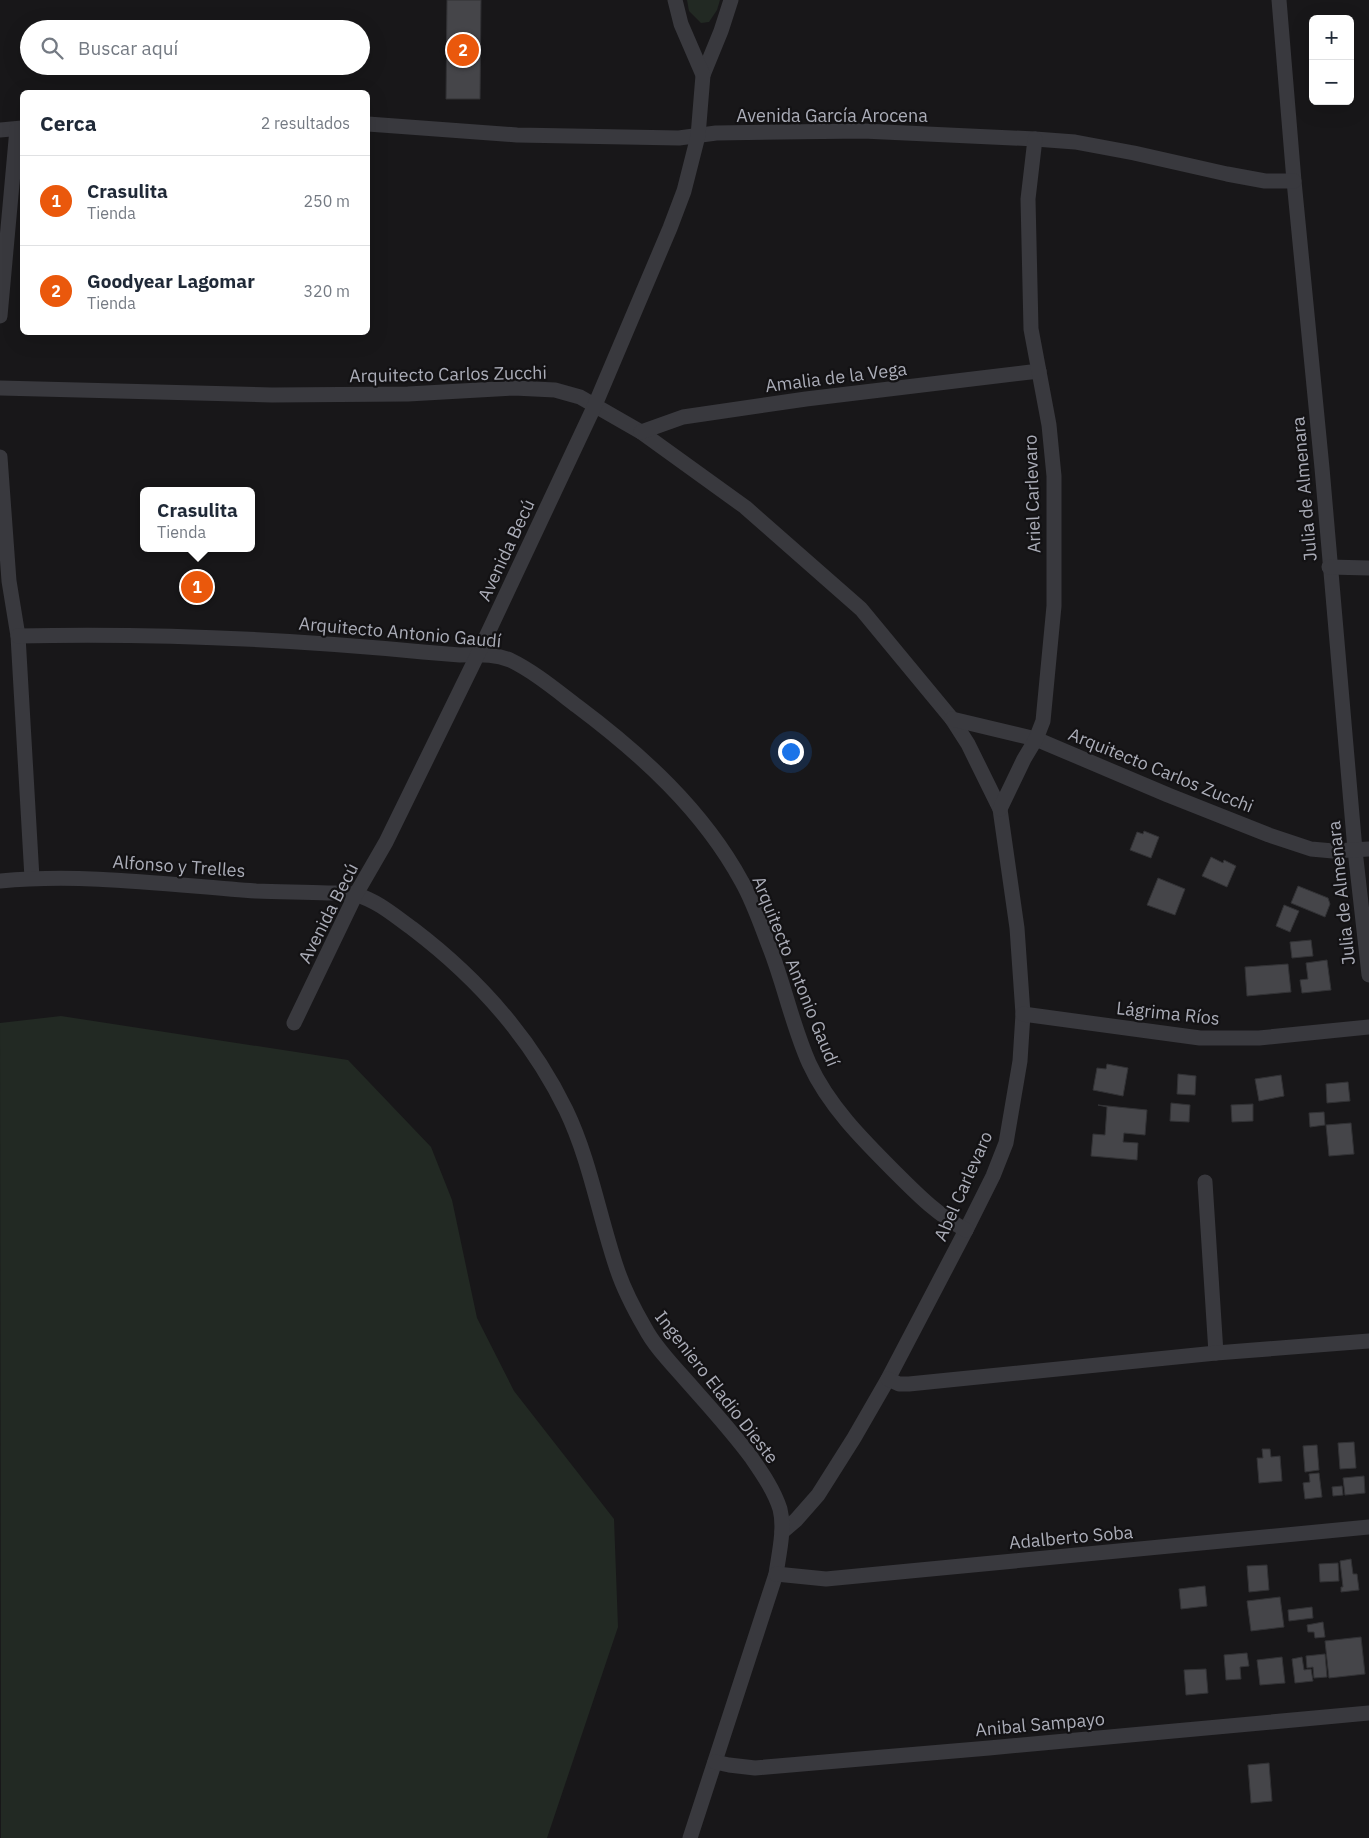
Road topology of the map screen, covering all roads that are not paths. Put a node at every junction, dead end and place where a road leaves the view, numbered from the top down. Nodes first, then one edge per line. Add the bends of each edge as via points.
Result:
1 (675, 0) edge
2 (731, 0) edge
3 (1279, 0) edge
4 (703, 74) junction
5 (370, 124) edge
6 (20, 129) edge
7 (0, 130) edge
8 (698, 136) junction
9 (1035, 139) junction
10 (1294, 181) junction
11 (0, 316) edge
12 (1039, 372) junction
13 (0, 388) edge
14 (595, 405) junction
15 (640, 432) junction
16 (0, 457) edge
17 (1329, 567) junction
18 (1369, 568) edge
19 (18, 636) junction
20 (478, 654) junction
21 (952, 719) junction
22 (1036, 739) junction
23 (1000, 809) junction
24 (1362, 849) edge
25 (32, 878) junction
26 (0, 881) edge
27 (356, 894) junction
28 (1369, 975) edge
29 (1023, 1014) junction
30 (294, 1023) dead end
31 (1369, 1027) edge
32 (1205, 1182) dead end
33 (966, 1230) junction
34 (1369, 1341) edge
35 (1216, 1353) junction
36 (888, 1379) junction
37 (1369, 1527) edge
38 (782, 1532) junction
39 (776, 1574) junction
40 (1369, 1713) edge
41 (715, 1762) junction
42 (690, 1838) edge

1 - 4 street, Avenida Becú via 681,24
2 - 4 street, Avenida Becú
3 - 10 street, Julia de Almenara
4 - 8 street, Avenida Becú
5 - 8 street, Avenida García Arocena via 517,135
6 - 7 street
6 - 11 street
8 - 9 street, Avenida García Arocena via 863,131
8 - 14 street, Avenida Becú via 684,191 670,228
9 - 10 street, Avenida García Arocena via 1075,142 1265,181
9 - 12 street, Ariel Carlevaro via 1028,199 1028,247 1031,329
10 - 17 street, Julia de Almenara
12 - 15 street, Amalia de la Vega via 683,417
12 - 22 street, Ariel Carlevaro via 1054,476 1054,606 1044,721
13 - 14 street, Arquitecto Carlos Zucchi via 272,395 408,394 514,388 555,390
14 - 15 street, Arquitecto Carlos Zucchi
14 - 20 street, Avenida Becú
15 - 21 street, Arquitecto Carlos Zucchi via 745,507 861,608
16 - 19 street via 9,580
17 - 18 street
17 - 24 street, Julia de Almenara
19 - 20 street, Arquitecto Antonio Gaudí via 164,636
19 - 25 street
20 - 27 street, Avenida Becú via 386,842
20 - 33 street, Arquitecto Antonio Gaudí via 510,660 546,683 627,746 687,804 743,883 772,954 808,1059 833,1103 866,1143 934,1210
21 - 22 street, Arquitecto Carlos Zucchi
21 - 23 street, Arquitecto Carlos Zucchi
22 - 23 street, Ariel Carlevaro
22 - 24 street, Arquitecto Carlos Zucchi via 1269,835 1311,849
23 - 29 street, Abel Carlevaro via 1017,928
24 - 28 street, Julia de Almenara
25 - 26 street, Alfonso y Trelles
25 - 27 street, Alfonso y Trelles
27 - 30 street, Avenida Becú
27 - 38 street, Ingeniero Eladio Dieste via 395,916 468,975 525,1042 566,1110 579,1142 617,1270 632,1307 665,1356 734,1434 758,1467 780,1510
29 - 31 street, Lágrima Ríos via 1200,1038 1259,1038
29 - 33 street, Abel Carlevaro via 1020,1061 1006,1143
32 - 35 street
33 - 36 street, Abel Carlevaro
34 - 35 street
35 - 36 street via 909,1384
36 - 38 street, Abel Carlevaro via 818,1495
37 - 39 street, Adalberto Soba via 826,1579
38 - 39 street, Ingeniero Eladio Dieste
39 - 41 street, Ingeniero Eladio Dieste
40 - 41 street, Anibal Sampayo via 755,1768
41 - 42 street, Ingeniero Eladio Dieste

